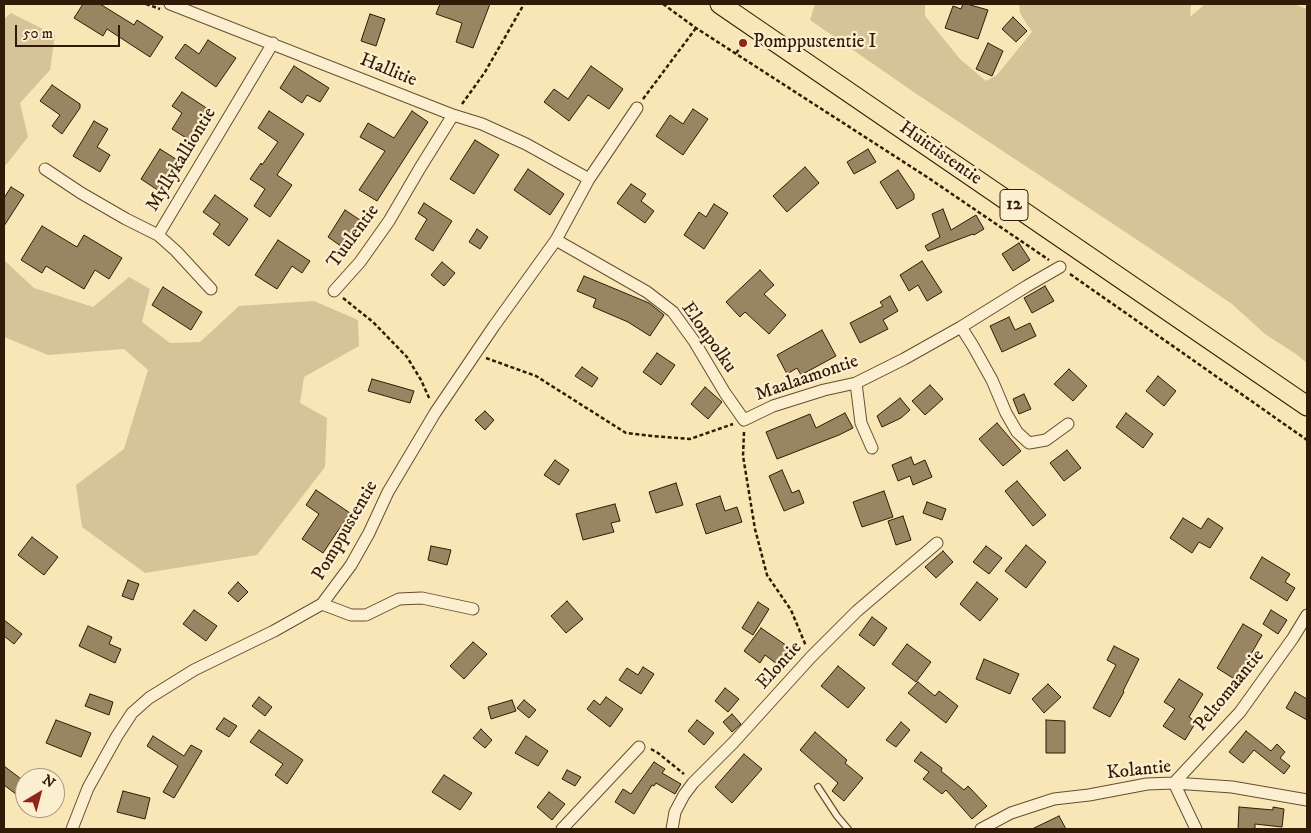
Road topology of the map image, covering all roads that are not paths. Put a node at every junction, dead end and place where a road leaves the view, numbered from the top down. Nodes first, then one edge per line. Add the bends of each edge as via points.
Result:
1 (170, 4) edge
2 (720, 4) edge
3 (273, 43) junction
4 (637, 108) road end
5 (454, 116) junction
6 (46, 169) dead end
7 (589, 179) junction
8 (158, 235) junction
9 (556, 240) junction
10 (1060, 267) road end
11 (211, 289) dead end
12 (334, 292) road end
13 (961, 327) junction
14 (856, 383) junction
15 (1307, 406) edge
16 (744, 420) joint
17 (1068, 424) dead end
18 (872, 448) dead end
19 (937, 543) dead end
20 (322, 604) junction
21 (473, 610) dead end
22 (1307, 615) edge
23 (640, 747) road end
24 (1174, 783) junction
25 (818, 787) dead end
26 (1307, 800) edge
27 (72, 829) edge
28 (562, 829) edge
29 (672, 829) edge
30 (848, 829) edge
31 (981, 829) edge
32 (1196, 829) edge

1 - 3 street, Hallitie
2 - 15 highway, Huittistentie / 12
3 - 5 street, Hallitie
3 - 8 street, Myllykalliontie
4 - 7 street, Pomppustentie
5 - 7 street, Hallitie via 482,124 526,144
5 - 12 street, Tuulentie via 388,221 360,262
6 - 8 street, Myllykalliontie via 81,193
7 - 9 street, Pomppustentie
8 - 11 street
9 - 16 street, Elonpolku via 647,292 673,312
9 - 20 street, Pomppustentie via 435,413 388,492 351,565
10 - 13 street, Maalaamontie
13 - 14 street, Maalaamontie
13 - 17 street via 992,380 1016,432 1029,443 1046,440
14 - 16 street, Maalaamontie via 773,406
14 - 18 street via 861,423
19 - 29 street, Elontie via 857,611 693,783 675,812
20 - 21 street via 352,615 366,615 399,599 422,598
20 - 27 street, Pomppustentie via 194,670 149,698 132,714 117,736 88,788
22 - 24 street, Peltomaantie via 1240,712
23 - 28 street
24 - 26 street, Kolantie via 1232,787
24 - 31 street, Kolantie via 1147,784 1054,799 1011,813
24 - 32 street
25 - 30 lane

